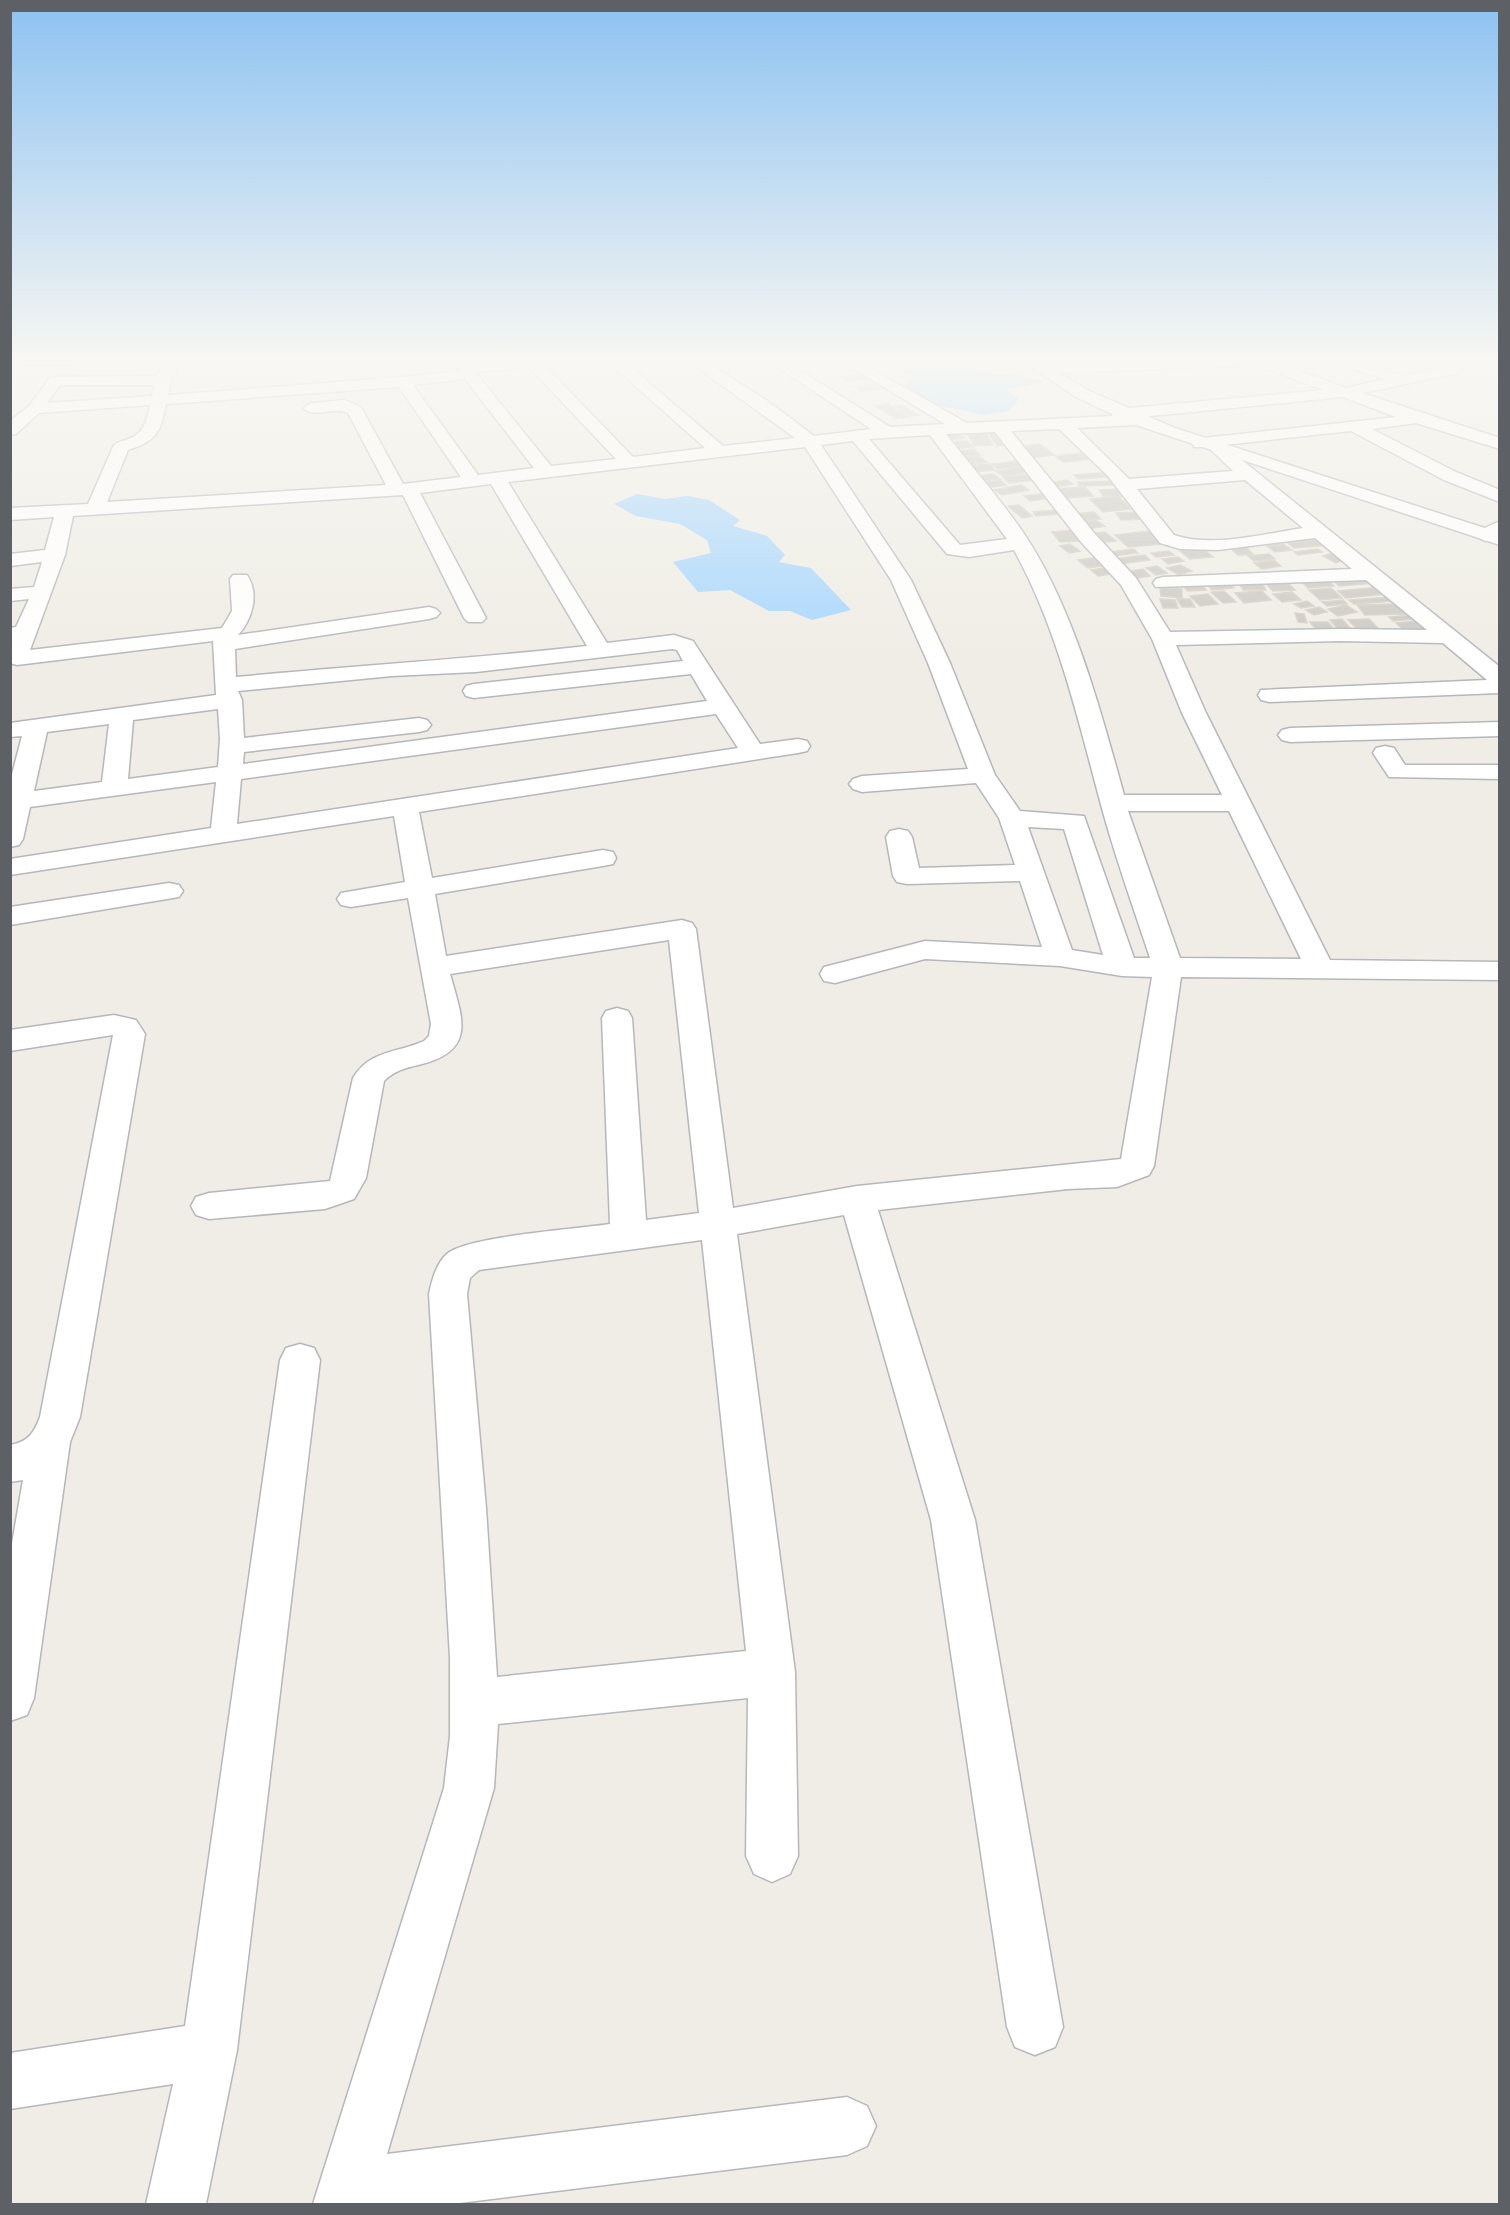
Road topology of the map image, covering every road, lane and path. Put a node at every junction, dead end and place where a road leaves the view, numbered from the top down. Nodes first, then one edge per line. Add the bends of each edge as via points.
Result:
1 (114, 462) edge
2 (386, 462) edge
3 (460, 462) edge
4 (539, 462) edge
5 (633, 462) edge
6 (824, 462) edge
7 (879, 462) edge
8 (959, 462) edge
9 (1028, 462) edge
10 (1101, 462) edge
11 (1230, 462) edge
12 (1261, 462) edge
13 (1424, 462) edge
14 (628, 463) joint
15 (547, 473) junction
16 (1247, 475) junction
17 (497, 479) junction
18 (473, 481) junction
19 (1123, 485) junction
20 (403, 490) junction
21 (1500, 497) edge
22 (94, 509) junction
23 (65, 511) junction
24 (10, 514) edge
25 (1318, 532) junction
26 (1495, 534) edge
27 (1020, 543) junction
28 (55, 555) junction
29 (10, 560) edge
30 (1371, 574) junction
31 (240, 579) dead end
32 (1163, 583) dead end
33 (41, 591) junction
34 (10, 595) edge
35 (429, 613) dead end
36 (475, 618) dead end
37 (17, 633) edge
38 (1448, 637) junction
39 (1163, 639) junction
40 (224, 640) junction
41 (601, 651) junction
42 (1489, 658) edge
43 (14, 662) edge
44 (698, 666) junction
45 (1500, 679) edge
46 (1500, 686) edge
47 (474, 691) dead end
48 (228, 692) junction
49 (1269, 695) dead end
50 (722, 706) junction
51 (122, 715) junction
52 (419, 725) dead end
53 (36, 726) junction
54 (1500, 729) edge
55 (10, 730) edge
56 (1290, 735) dead end
57 (234, 746) junction
58 (798, 746) dead end
59 (754, 753) junction
60 (1384, 753) dead end
61 (1500, 772) edge
62 (229, 773) junction
63 (983, 775) junction
64 (862, 784) dead end
65 (114, 788) junction
66 (17, 801) junction
67 (1113, 803) junction
68 (1238, 803) junction
69 (405, 806) junction
70 (1012, 818) junction
71 (223, 835) junction
72 (899, 837) dead end
73 (10, 839) edge
74 (603, 858) dead end
75 (10, 867) edge
76 (1031, 873) junction
77 (422, 887) junction
78 (169, 891) dead end
79 (351, 899) dead end
80 (10, 916) edge
81 (1060, 957) junction
82 (434, 967) junction
83 (1122, 967) junction
84 (1168, 967) junction
85 (1319, 967) junction
86 (1500, 971) edge
87 (835, 974) dead end
88 (617, 1018) dead end
89 (10, 1041) edge
90 (857, 1199) junction
91 (209, 1206) dead end
92 (719, 1224) junction
93 (629, 1236) junction
94 (300, 1360) dead end
95 (50, 1443) junction
96 (10, 1464) edge
97 (772, 1672) junction
98 (10, 1698) edge
99 (477, 1703) junction
100 (772, 1856) dead end
101 (1035, 2027) dead end
102 (209, 2050) junction
103 (10, 2081) edge
104 (848, 2126) dead end
105 (346, 2196) edge
106 (176, 2205) edge

1 - 22 street
2 - 20 street
3 - 18 street
4 - 15 street
5 - 14 street
6 - 63 street via 901,580
7 - 27 street via 954,550
8 - 27 street
9 - 39 street via 1129,582
10 - 19 street
11 - 16 street
12 - 26 street
13 - 21 street
14 - 15 street
15 - 17 street
16 - 19 street
16 - 25 street
17 - 18 street
17 - 41 street
18 - 20 street
19 - 25 street via 1175,543 1202,545
20 - 22 street
20 - 36 street
22 - 23 street
23 - 24 street
23 - 28 street
25 - 30 street
27 - 67 street via 1038,575 1083,690
28 - 29 street
28 - 33 street
30 - 32 street
30 - 38 street
31 - 40 street via 242,617
33 - 34 street
33 - 37 street
35 - 40 street
37 - 43 street
38 - 39 street
38 - 42 street
39 - 68 street
40 - 43 street via 214,634
40 - 48 street
41 - 44 street via 681,643
41 - 48 street via 392,669
42 - 45 street
44 - 47 street
44 - 50 street
46 - 49 street
48 - 51 street
48 - 57 street
50 - 59 street
50 - 62 street
51 - 53 street
51 - 65 street
52 - 57 street
53 - 55 street
53 - 66 street
54 - 56 street
57 - 62 street
58 - 59 street
59 - 69 street
60 - 61 street via 1398,772
62 - 65 street
62 - 71 street
63 - 64 street
63 - 70 street
65 - 66 street
66 - 73 street
67 - 68 street
67 - 84 street
68 - 85 street
69 - 71 street
69 - 77 street
70 - 76 street
70 - 83 street via 1075,822
71 - 75 street
72 - 76 street via 907,876
74 - 77 street
76 - 81 street
77 - 79 street
77 - 82 street
78 - 80 street
81 - 83 street
81 - 87 street via 924,950
82 - 91 street via 446,1035 439,1046 394,1059 377,1067 369,1077 349,1178 342,1190 325,1196
82 - 92 street via 682,929
83 - 84 street
84 - 85 street
84 - 90 street via 1137,1166 1117,1174
85 - 86 street
88 - 93 street
89 - 95 street via 114,1025 125,1027 129,1034 60,1417
90 - 92 street
90 - 101 street via 953,1521
92 - 93 street
92 - 97 street
93 - 99 street via 472,1257 458,1264 450,1278 448,1294
94 - 102 street
95 - 96 street via 27,1462
95 - 98 street
97 - 99 street
97 - 100 street
99 - 105 street via 470,1788
102 - 103 street
102 - 106 street
104 - 105 street

